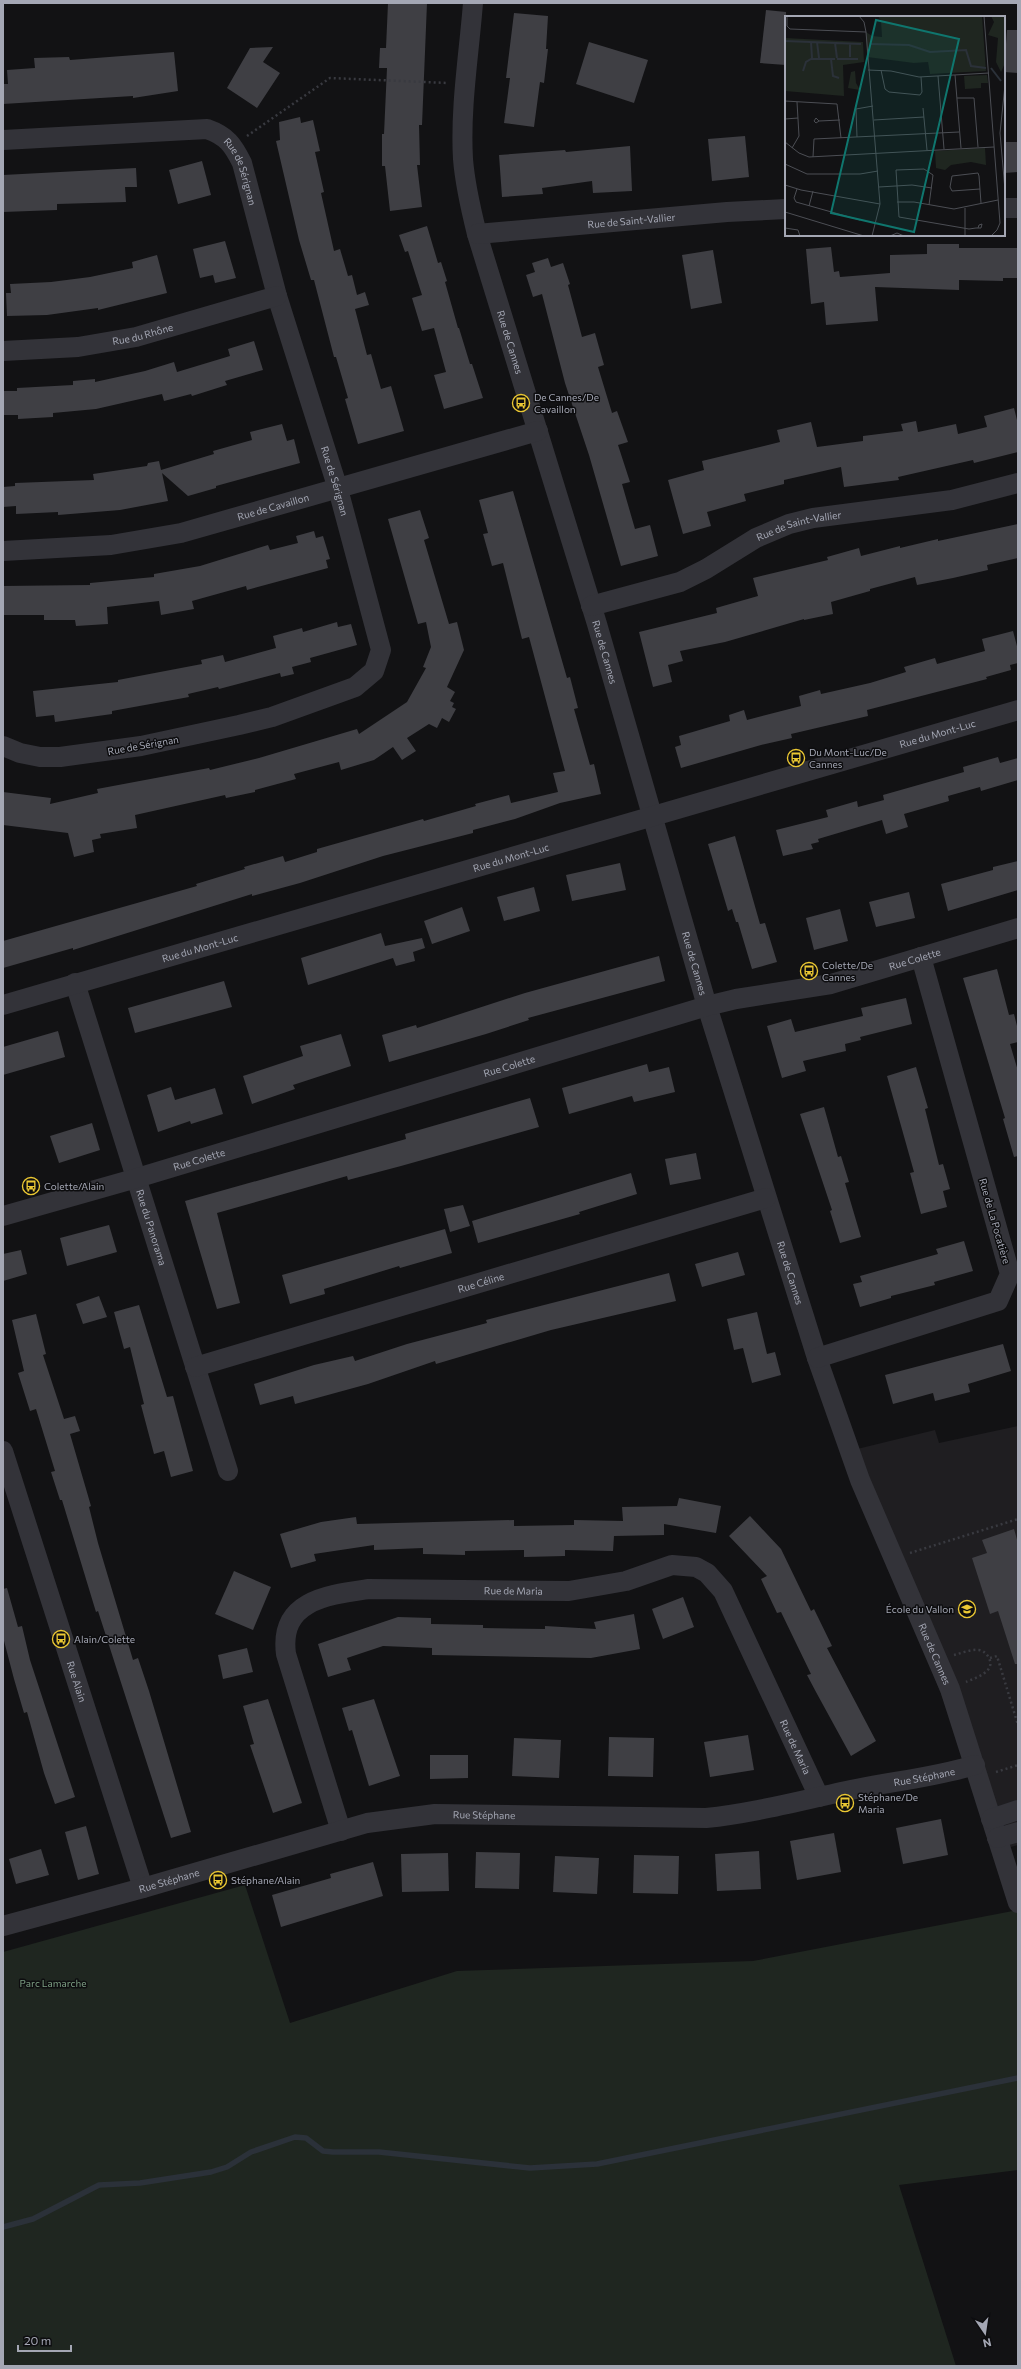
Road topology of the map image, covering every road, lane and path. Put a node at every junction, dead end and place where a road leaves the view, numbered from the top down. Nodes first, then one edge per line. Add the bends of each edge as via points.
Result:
1 (473, 3) edge
2 (466, 85) junction
3 (3, 140) edge
4 (234, 145) junction
5 (1005, 208) edge
6 (1018, 208) edge
7 (785, 209) edge
8 (477, 234) junction
9 (277, 296) junction
10 (3, 351) edge
11 (538, 431) junction
12 (1018, 483) edge
13 (338, 489) junction
14 (3, 550) edge
15 (591, 606) junction
16 (1018, 710) edge
17 (3, 746) edge
18 (652, 816) junction
19 (1018, 928) edge
20 (921, 957) junction
21 (75, 983) junction
22 (3, 1005) edge
23 (707, 1006) junction
24 (137, 1178) junction
25 (766, 1198) junction
26 (3, 1216) edge
27 (817, 1358) junction
28 (195, 1367) junction
29 (3, 1451) edge
30 (228, 1471) dead end
31 (1018, 1518) edge
32 (894, 1558) junction
33 (990, 1658) junction
34 (939, 1660) junction
35 (950, 1689) junction
36 (1018, 1725) edge
37 (975, 1765) junction
38 (1018, 1765) edge
39 (1004, 1770) dead end
40 (819, 1797) junction
41 (1018, 1810) edge
42 (991, 1819) junction
43 (341, 1831) junction
44 (1018, 1832) edge
45 (997, 1838) junction
46 (143, 1888) junction
47 (1018, 1903) edge
48 (3, 1926) edge

1 - 2 street, Rue de Cannes
2 - 4 path via 330,78
2 - 8 street, Rue de Cannes via 463,160
3 - 4 street, Rue de Sérignan via 207,129 219,133
4 - 9 street, Rue de Sérignan via 242,163
5 - 6 street
7 - 8 street, Rue de Saint-Vallier
8 - 11 street, Rue de Cannes
9 - 10 street, Rue du Rhône via 136,337 78,347
9 - 13 street, Rue de Sérignan
11 - 13 street, Rue de Cavaillon
11 - 15 street, Rue de Cannes
12 - 15 street, Rue de Saint-Vallier via 952,500 813,518 789,524 756,538 680,582
13 - 14 street, Rue de Cavaillon via 157,538 88,547
13 - 17 street, Rue de Sérignan via 381,650 379,662 366,680 345,692 272,717 141,746 60,757 40,757
15 - 18 street, Rue de Cannes
16 - 18 street, Rue du Mont-Luc
18 - 21 street, Rue du Mont-Luc
18 - 23 street, Rue de Cannes
19 - 20 street, Rue Colette
20 - 23 street, Rue Colette via 831,984
20 - 27 street, Rue de La Pocatière via 1010,1274 998,1301
21 - 22 street, Rue du Mont-Luc
21 - 24 street, Rue du Panorama
23 - 24 street, Rue Colette
23 - 25 street, Rue de Cannes
24 - 26 street, Rue Colette
24 - 28 street, Rue du Panorama
25 - 27 street, Rue de Cannes
25 - 28 street, Rue Céline
27 - 32 street, Rue de Cannes via 860,1480
28 - 30 street, Rue du Panorama
29 - 46 street, Rue Alain
31 - 32 path
32 - 34 street, Rue de Cannes
33 - 34 path via 978,1650
33 - 35 path via 990,1664 982,1675
33 - 36 path via 997,1656
34 - 35 street, Rue de Cannes
35 - 37 street, Rue de Cannes
37 - 40 street, Rue Stéphane via 945,1774
37 - 42 street, Rue de Cannes
38 - 39 path
40 - 43 street, Rue Stéphane via 728,1816 701,1818 434,1814 367,1823
40 - 43 street, Rue de Maria via 723,1590 707,1573 696,1567 672,1565 626,1581 569,1591 369,1589 348,1592 304,1606 289,1623 286,1632 286,1654
41 - 42 street
42 - 45 street, Rue de Cannes
43 - 46 street, Rue Stéphane
44 - 45 street
45 - 47 street, Rue de Cannes
46 - 48 street, Rue Stéphane

